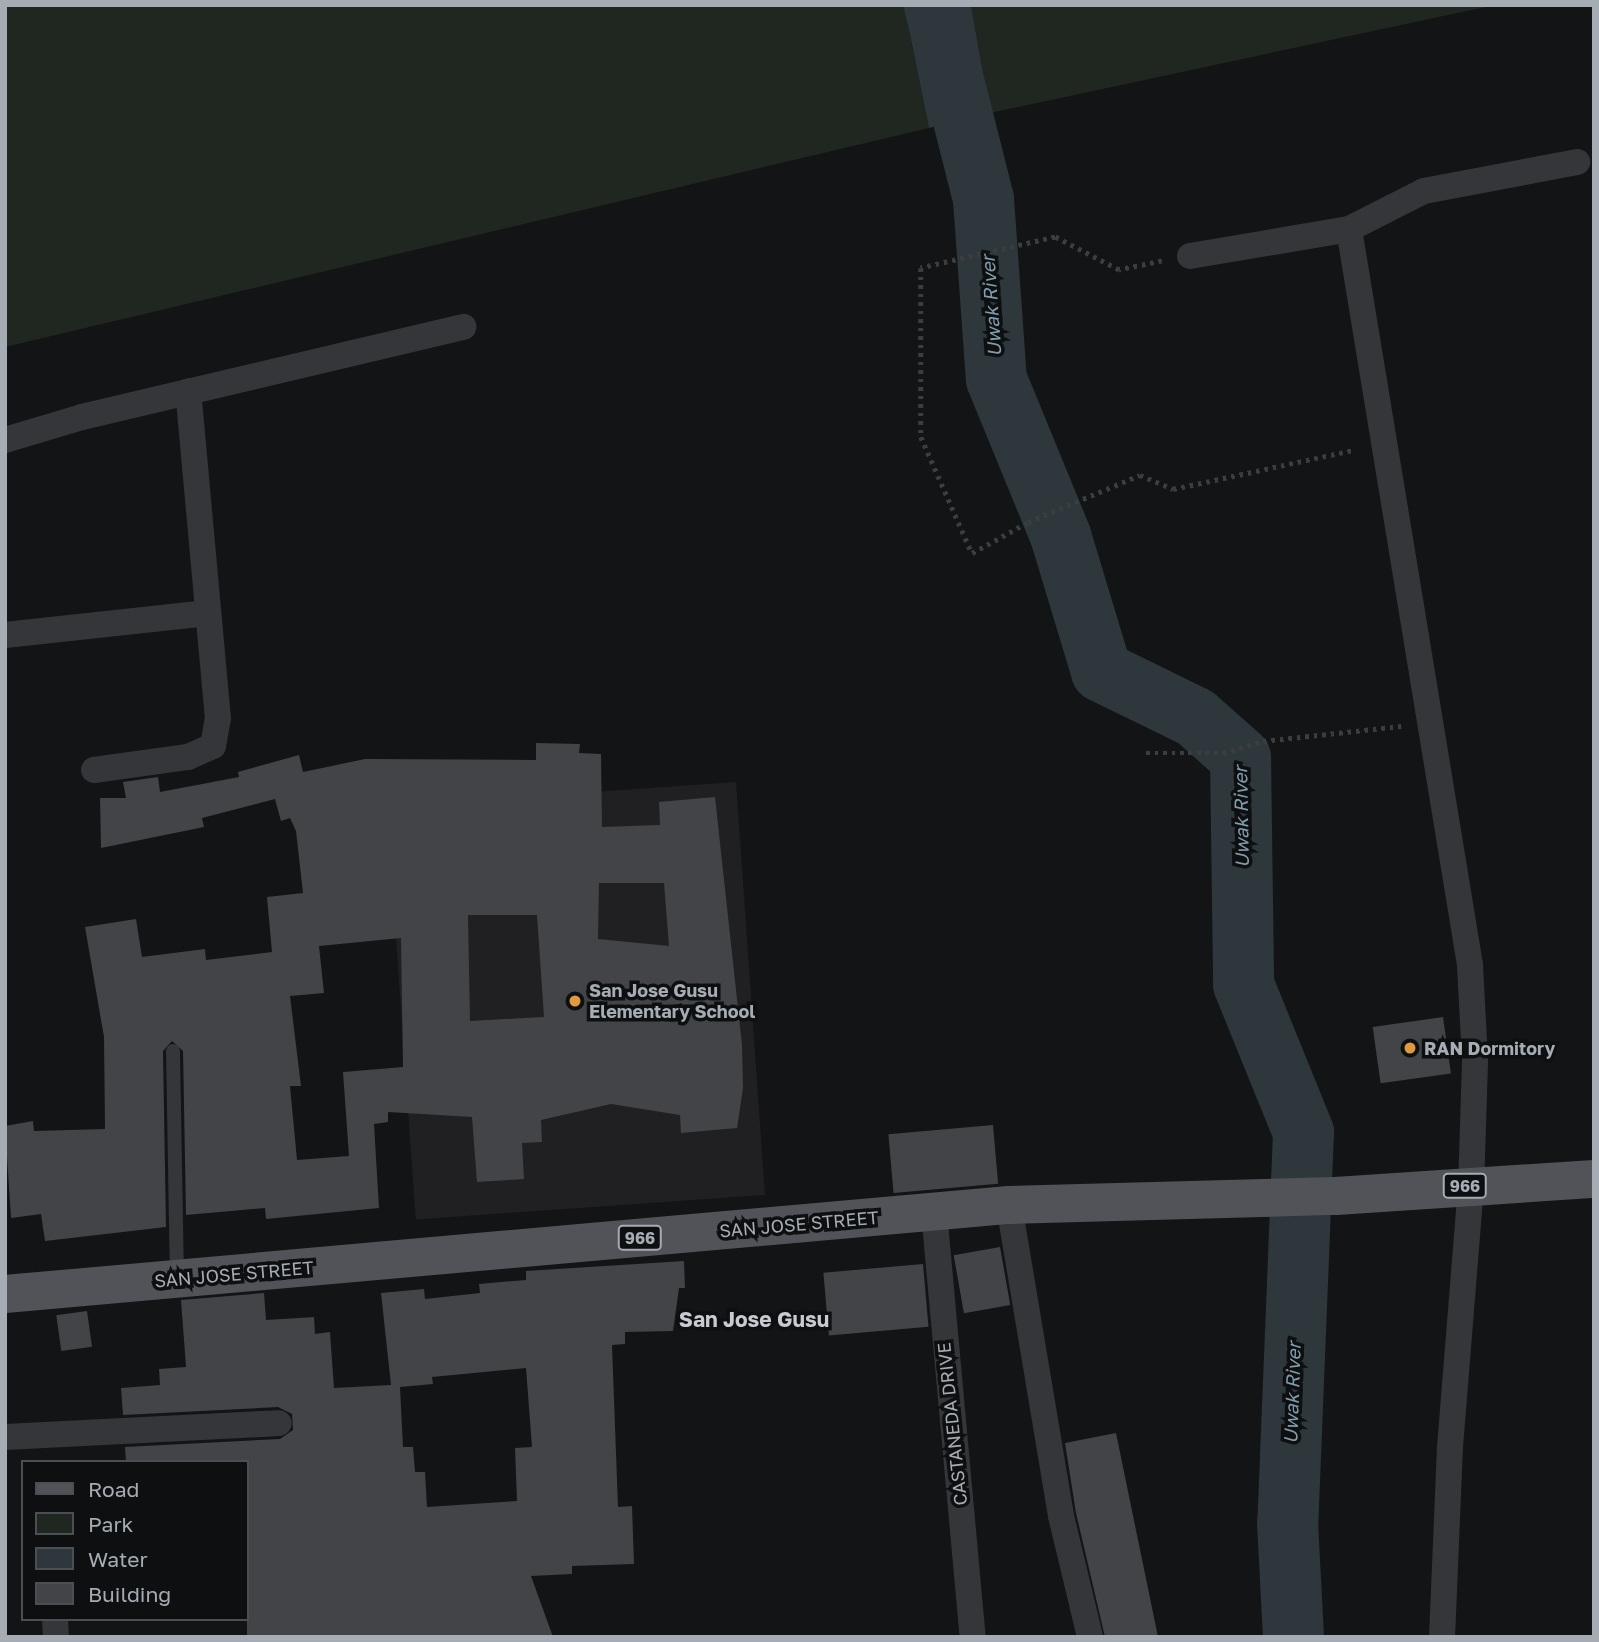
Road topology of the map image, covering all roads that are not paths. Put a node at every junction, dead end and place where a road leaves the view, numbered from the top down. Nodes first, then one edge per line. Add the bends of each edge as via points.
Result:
1 (1577, 162) dead end
2 (1349, 229) junction
3 (1190, 256) road end
4 (464, 327) dead end
5 (188, 391) junction
6 (5, 440) edge
7 (208, 612) junction
8 (5, 635) edge
9 (94, 770) dead end
10 (173, 1051) dead end
11 (1594, 1179) edge
12 (1471, 1186) junction
13 (1009, 1205) junction
14 (934, 1212) junction
15 (177, 1279) junction
16 (5, 1294) edge
17 (279, 1423) dead end
18 (5, 1437) edge
19 (37, 1450) edge
20 (973, 1637) edge
21 (1090, 1637) edge
22 (1443, 1637) edge

1 - 2 street via 1423,191
2 - 3 street
2 - 12 street via 1469,965 1475,1062
4 - 5 street
5 - 6 street
5 - 7 street
7 - 8 street
7 - 9 street via 218,719 213,746 188,757
10 - 15 lane
11 - 12 main road, SAN JOSE STREET / 966
12 - 13 main road, SAN JOSE STREET / 966 via 1336,1196
12 - 22 street via 1450,1447
13 - 14 main road, SAN JOSE STREET / 966
13 - 21 street via 1059,1503
14 - 15 main road, SAN JOSE STREET / 966
14 - 20 street, CASTANEDA DRIVE
15 - 16 main road, SAN JOSE STREET / 966
17 - 19 street
18 - 19 street

